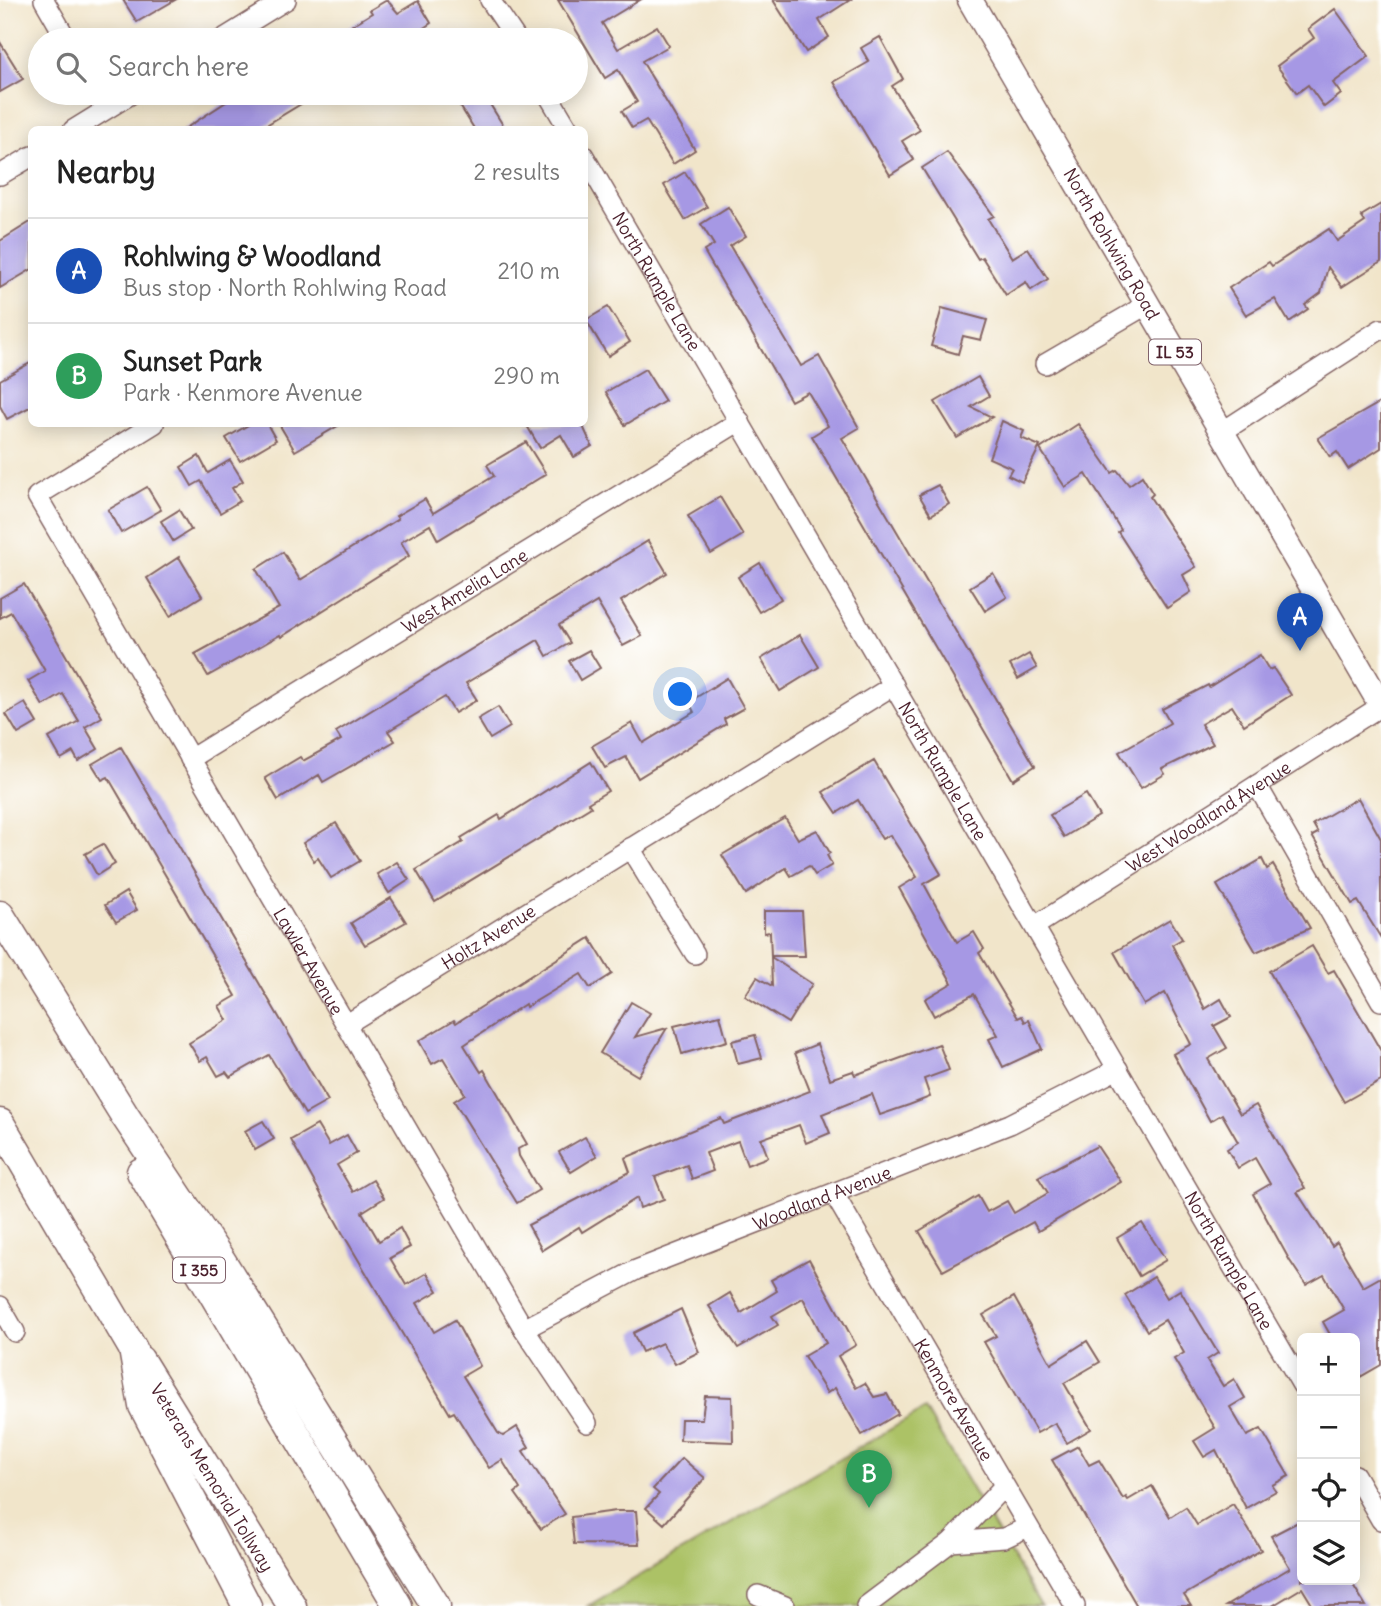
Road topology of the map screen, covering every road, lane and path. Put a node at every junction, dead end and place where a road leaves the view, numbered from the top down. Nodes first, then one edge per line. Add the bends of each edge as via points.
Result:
1 (44, 0) edge
2 (286, 0) edge
3 (490, 0) edge
4 (970, 0) edge
5 (60, 28) edge
6 (240, 28) edge
7 (509, 28) edge
8 (97, 105) edge
9 (554, 105) edge
10 (77, 126) edge
11 (567, 126) edge
12 (28, 158) edge
13 (588, 163) edge
14 (0, 175) edge
15 (1147, 304) junction
16 (1381, 329) edge
17 (1045, 364) dead end
18 (740, 421) junction
19 (149, 427) edge
20 (1222, 432) junction
21 (894, 685) junction
22 (1381, 705) edge
23 (190, 759) junction
24 (1257, 785) junction
25 (630, 848) junction
26 (0, 915) edge
27 (1035, 926) junction
28 (0, 934) edge
29 (695, 954) dead end
30 (1381, 1001) edge
31 (347, 1024) junction
32 (1118, 1069) junction
33 (0, 1123) edge
34 (834, 1194) junction
35 (0, 1306) edge
36 (524, 1329) junction
37 (15, 1332) dead end
38 (133, 1349) junction
39 (1297, 1376) edge
40 (587, 1423) dead end
41 (1360, 1484) edge
42 (1004, 1486) junction
43 (1381, 1520) edge
44 (1028, 1527) junction
45 (951, 1542) junction
46 (758, 1595) dead end
47 (247, 1606) edge
48 (292, 1606) edge
49 (398, 1606) edge
50 (436, 1606) edge
51 (785, 1606) edge
52 (866, 1606) edge
53 (1074, 1606) edge

1 - 5 street
2 - 6 street
3 - 7 street
4 - 15 main road, North Rohlwing Road / IL 53
8 - 10 street
9 - 11 street
12 - 14 street
13 - 18 street, North Rumple Lane
15 - 17 street
15 - 20 main road, North Rohlwing Road / IL 53
16 - 20 street
18 - 21 street, North Rumple Lane
18 - 23 street, West Amelia Lane
19 - 23 street, Lawler Avenue via 37,496
20 - 22 main road, North Rohlwing Road / IL 53
21 - 25 street, Holtz Avenue
21 - 27 street, North Rumple Lane
22 - 24 street, West Woodland Avenue
23 - 31 street, Lawler Avenue
24 - 27 street, West Woodland Avenue
24 - 30 street
25 - 29 street
25 - 31 street, Holtz Avenue
26 - 50 highway
27 - 32 street, North Rumple Lane
28 - 49 highway, I 355
31 - 36 street, Lawler Avenue
32 - 34 street, Woodland Avenue via 1010,1124
32 - 39 street, North Rumple Lane
33 - 38 highway, Veterans Memorial Tollway
34 - 36 street, Woodland Avenue via 636,1270
34 - 42 street, Kenmore Avenue
35 - 37 street
36 - 40 street, Lawler Avenue
38 - 47 highway via 143,1406
38 - 48 highway, Veterans Memorial Tollway
41 - 43 street
42 - 44 street, Kenmore Avenue
42 - 45 street
44 - 45 street via 1004,1538
44 - 53 street, Kenmore Avenue
45 - 52 street
46 - 51 street

